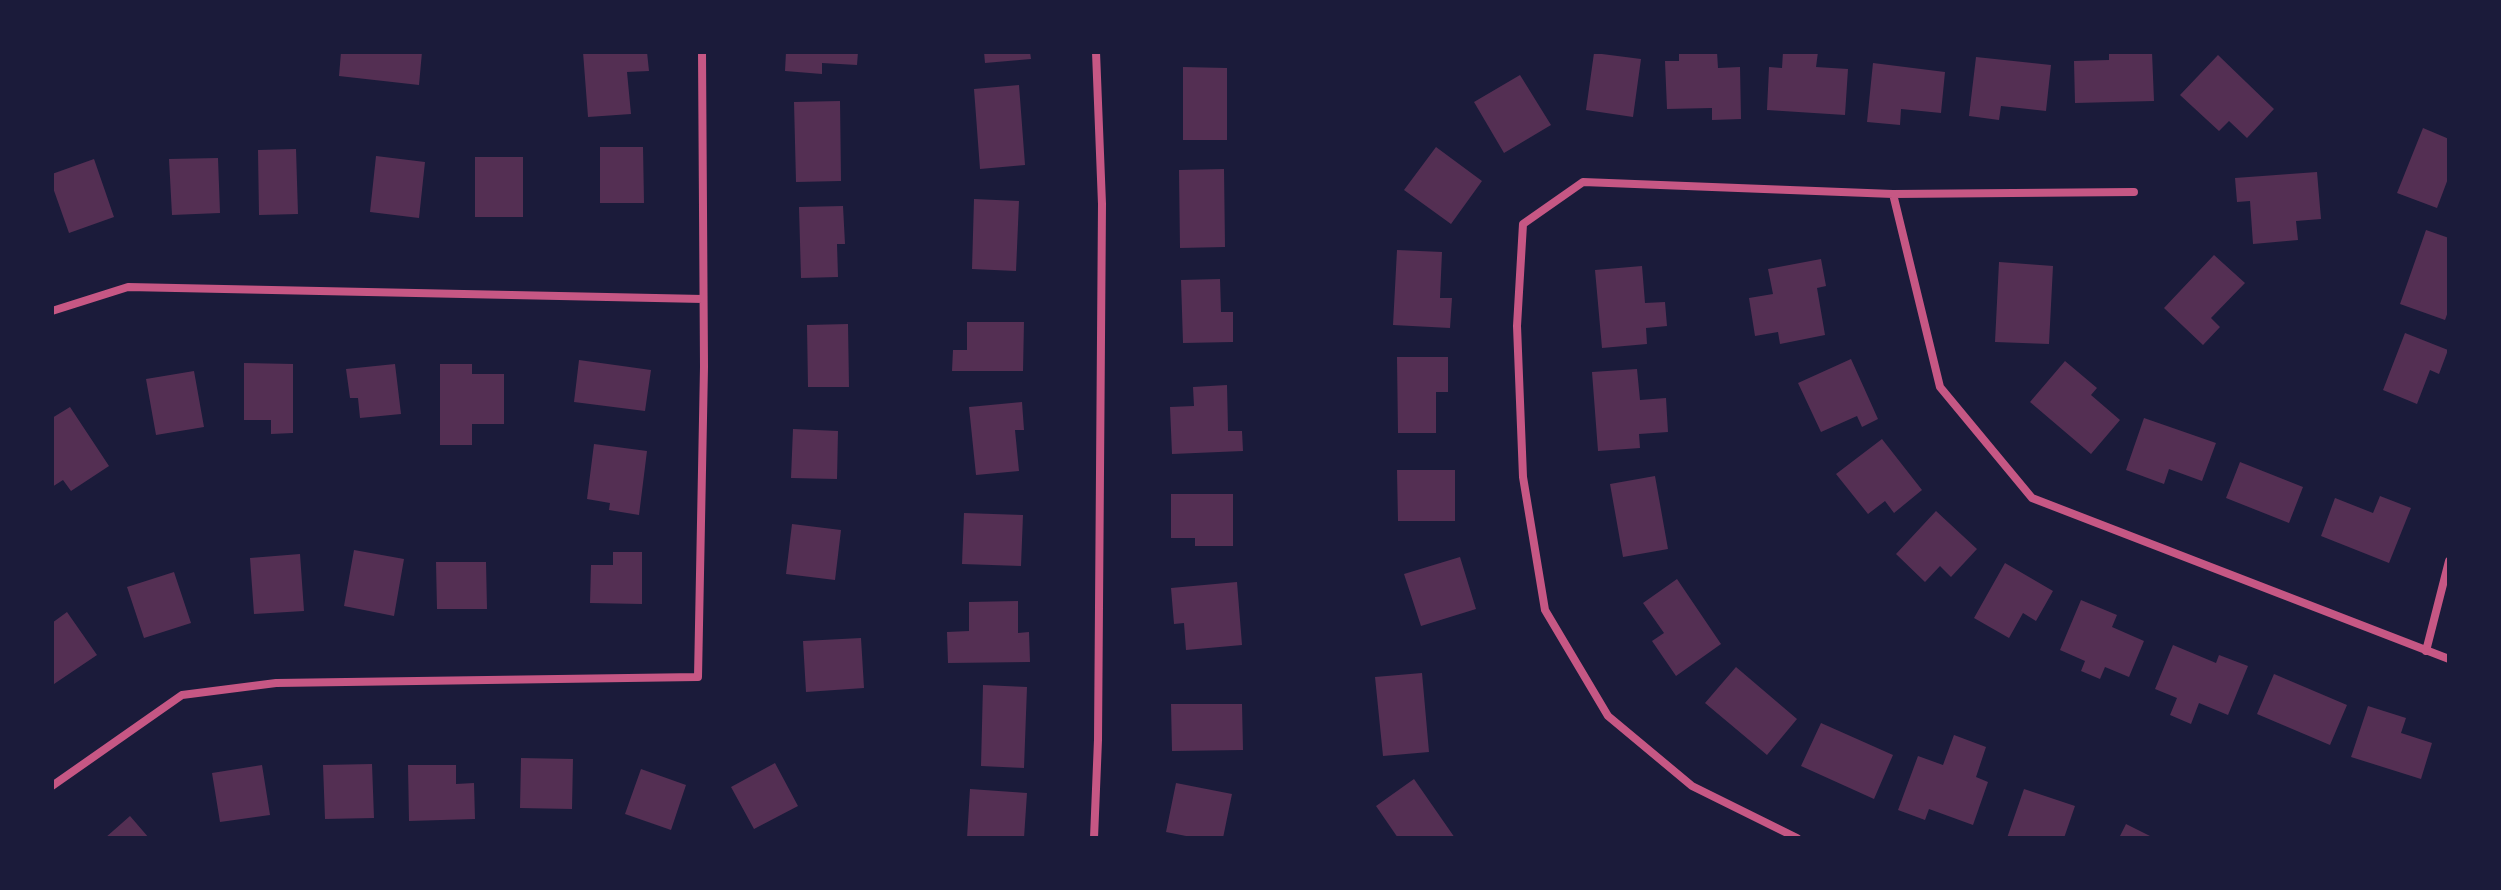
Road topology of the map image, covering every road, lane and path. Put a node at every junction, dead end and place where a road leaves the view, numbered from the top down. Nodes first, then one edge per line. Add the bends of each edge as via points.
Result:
1 (702, 52) edge
2 (1096, 52) edge
3 (2134, 192) dead end
4 (1893, 194) junction
5 (703, 299) junction
6 (52, 311) edge
7 (2449, 561) edge
8 (2426, 651) junction
9 (2449, 659) edge
10 (52, 786) edge
11 (1094, 838) edge
12 (1797, 838) edge

1 - 5 street
2 - 11 street via 1102,204
3 - 4 street
4 - 8 street via 1940,387 2032,498
4 - 12 street via 1583,182 1523,224 1517,326 1523,477 1545,610 1608,716 1692,786
5 - 6 street via 128,287
5 - 10 street via 698,677 276,683 182,695
7 - 8 street
8 - 9 street

